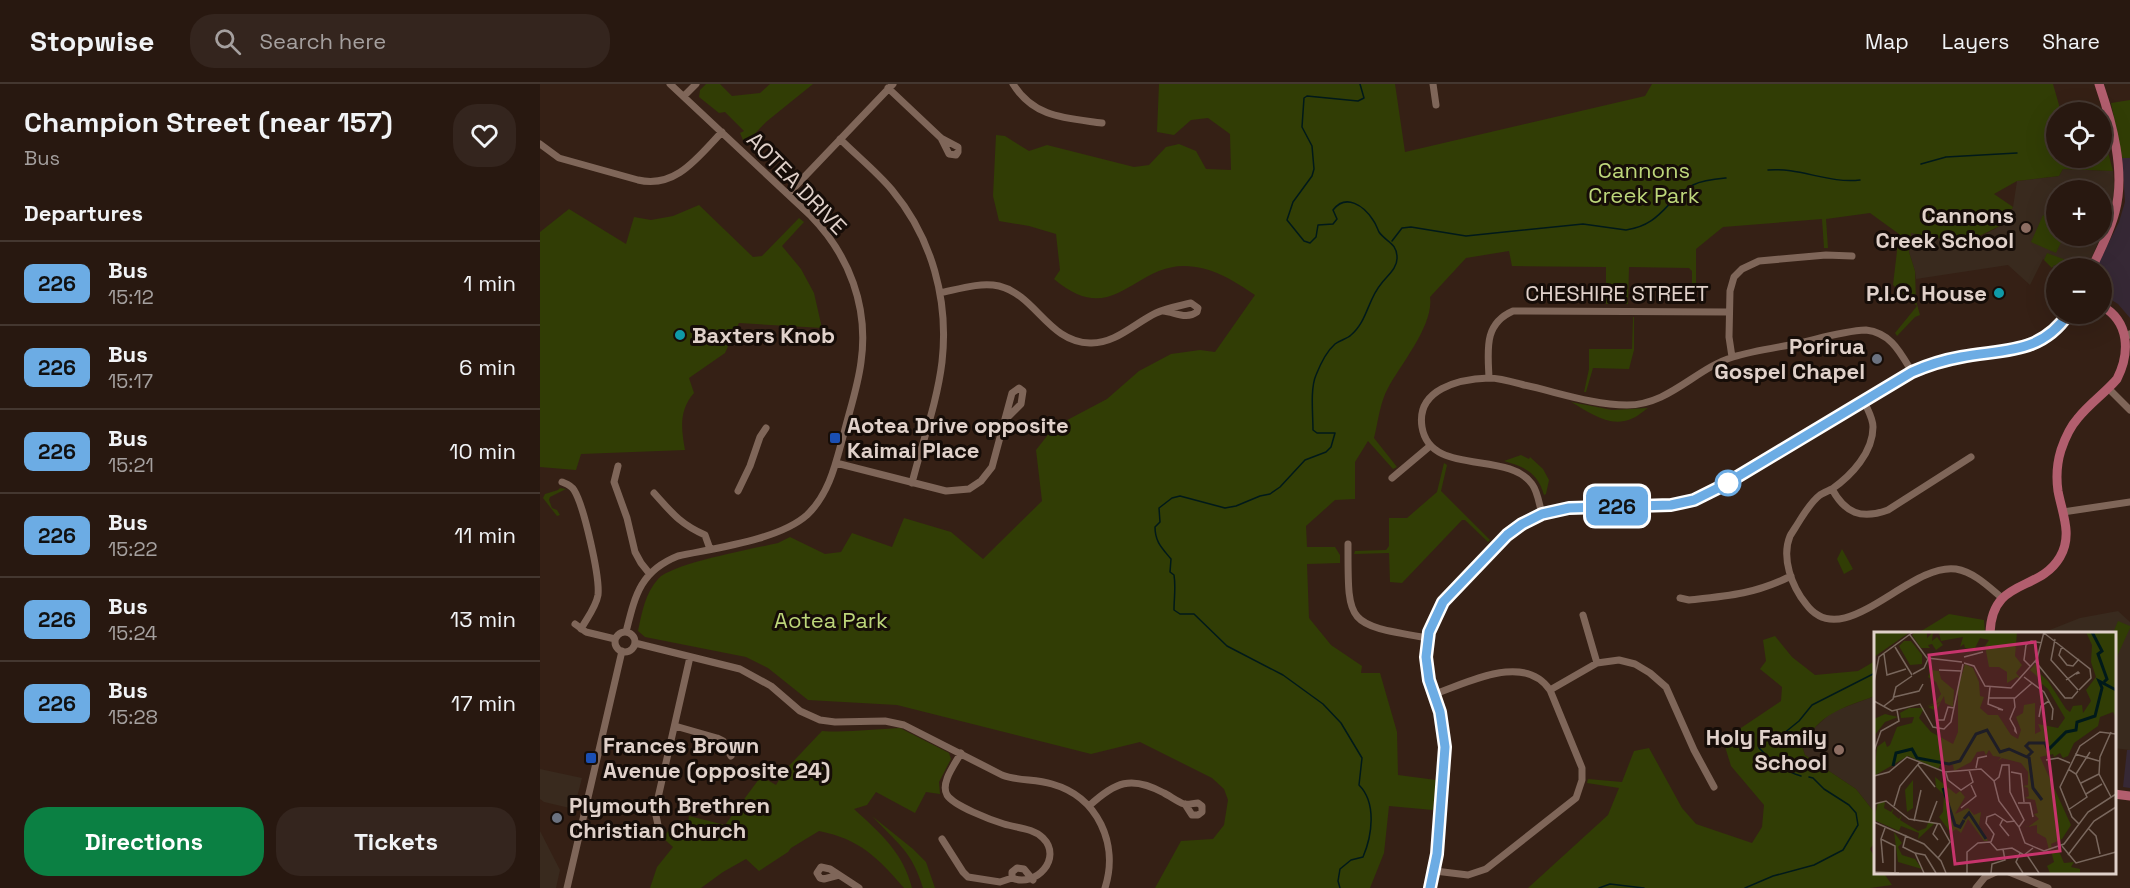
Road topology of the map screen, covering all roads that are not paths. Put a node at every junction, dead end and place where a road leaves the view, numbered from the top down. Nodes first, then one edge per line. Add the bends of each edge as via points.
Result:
1 (670, 84) edge
2 (696, 84) edge
3 (1013, 84) edge
4 (1433, 84) edge
5 (2099, 84) edge
6 (891, 86) edge
7 (684, 96) junction
8 (1436, 105) dead end
9 (1102, 123) dead end
10 (722, 132) junction
11 (941, 138) dead end
12 (840, 139) junction
13 (540, 144) edge
14 (788, 194) junction
15 (1852, 256) dead end
16 (2097, 258) edge
17 (940, 293) junction
18 (1163, 311) dead end
19 (1728, 312) junction
20 (2112, 313) edge
21 (2060, 324) edge
22 (2129, 335) edge
23 (1732, 357) junction
24 (1912, 372) junction
25 (1489, 378) junction
26 (2108, 388) junction
27 (1864, 401) junction
28 (2130, 410) edge
29 (1006, 419) dead end
30 (766, 428) dead end
31 (1430, 446) junction
32 (1971, 457) dead end
33 (836, 464) junction
34 (618, 466) dead end
35 (1392, 478) dead end
36 (562, 482) dead end
37 (912, 483) junction
38 (1832, 489) junction
39 (738, 491) dead end
40 (654, 493) dead end
41 (2130, 502) edge
42 (2063, 512) junction
43 (1542, 514) junction
44 (1348, 543) dead end
45 (710, 549) junction
46 (649, 573) junction
47 (1791, 576) junction
48 (1680, 598) dead end
49 (2002, 598) junction
50 (1583, 615) dead end
51 (626, 632) junction
52 (1990, 632) edge
53 (1428, 638) junction
54 (615, 639) junction
55 (635, 643) junction
56 (622, 651) junction
57 (690, 657) junction
58 (1597, 663) junction
59 (1550, 690) junction
60 (1434, 694) junction
61 (675, 726) junction
62 (961, 753) junction
63 (731, 756) dead end
64 (1714, 787) dead end
65 (2115, 795) edge
66 (2130, 796) edge
67 (1185, 804) dead end
68 (1089, 806) junction
69 (658, 825) dead end
70 (942, 839) dead end
71 (1435, 871) junction
72 (1994, 873) edge
73 (2011, 873) edge
74 (839, 875) dead end
75 (1012, 878) junction
76 (1033, 880) junction
77 (567, 888) edge
78 (859, 888) edge
79 (1105, 888) edge
80 (1430, 888) edge
81 (1976, 888) edge
82 (2048, 888) edge

1 - 7 street, AOTEA DRIVE
2 - 7 street
3 - 9 street via 1024,99 1043,112
4 - 8 street
5 - 16 main road via 2116,158 2119,195
6 - 11 street
6 - 12 street
7 - 10 street, AOTEA DRIVE
10 - 13 street via 683,172 651,182 560,158
10 - 14 street, AOTEA DRIVE
12 - 14 street
12 - 17 street via 905,207 927,248
14 - 33 street, AOTEA DRIVE via 841,254 861,312 861,363
15 - 19 street via 1826,255 1749,264 1734,278
17 - 18 street via 987,285 1005,288 1063,336 1092,343 1109,340
17 - 37 street via 942,364
19 - 23 street
19 - 25 street, CHESHIRE STREET via 1512,311 1491,332
20 - 22 main road
21 - 24 main road via 2030,345 1944,360
22 - 26 main road via 2125,367
23 - 24 street via 1866,330 1890,339
23 - 25 street via 1659,399 1629,405
24 - 27 main road
25 - 31 street via 1446,386 1429,397 1422,425
26 - 28 street
26 - 42 main road via 2077,418 2064,442 2057,467
27 - 38 street via 1873,428 1869,444 1862,461
27 - 43 main road via 1694,500 1659,506 1569,508
29 - 37 street via 993,467 976,485 953,492
30 - 39 street
31 - 35 street
31 - 43 street via 1448,456 1521,474 1532,484
32 - 38 street via 1875,515 1850,511
33 - 37 street
33 - 45 street, AOTEA DRIVE via 824,494 800,520 777,533
34 - 46 street via 614,483 635,552
36 - 54 street via 574,490 584,515 598,586 597,600 578,626
38 - 47 street via 1819,496 1790,537 1786,555
40 - 45 street via 686,527 705,535
41 - 42 street
42 - 49 main road via 2066,541 2058,562
43 - 53 main road via 1516,528 1452,591 1439,608
44 - 53 street via 1348,594 1354,614 1373,628
45 - 46 street, AOTEA DRIVE via 671,559
46 - 51 street via 638,591
47 - 48 street via 1754,592
47 - 49 street via 1812,613 1827,619 1854,617 1912,581 1943,569 1968,572
49 - 52 main road
50 - 58 street
51 - 54 street
51 - 55 street via 634,637
53 - 60 main road via 1427,668
54 - 56 street
55 - 56 street via 630,650
55 - 57 street
56 - 77 street
57 - 61 street
57 - 62 street via 753,675 813,718 897,723
58 - 59 street
58 - 64 street via 1619,660 1635,664 1666,687
59 - 60 street via 1534,675 1511,671
59 - 71 street via 1582,768 1576,798 1486,869 1468,874
60 - 71 main road via 1445,747
61 - 63 street via 723,741
61 - 69 street via 655,812
62 - 68 street via 1008,777 1062,787
62 - 76 street via 945,783 946,793 955,802 990,819 1042,837 1050,860 1043,874
65 - 66 main road
67 - 68 street via 1148,785 1131,782 1109,789
68 - 79 street via 1101,822 1108,843
70 - 75 street via 968,878 1000,882
71 - 80 main road
72 - 81 street
73 - 82 street
74 - 78 street
75 - 76 street
75 - 76 street via 1012,872 1021,868

